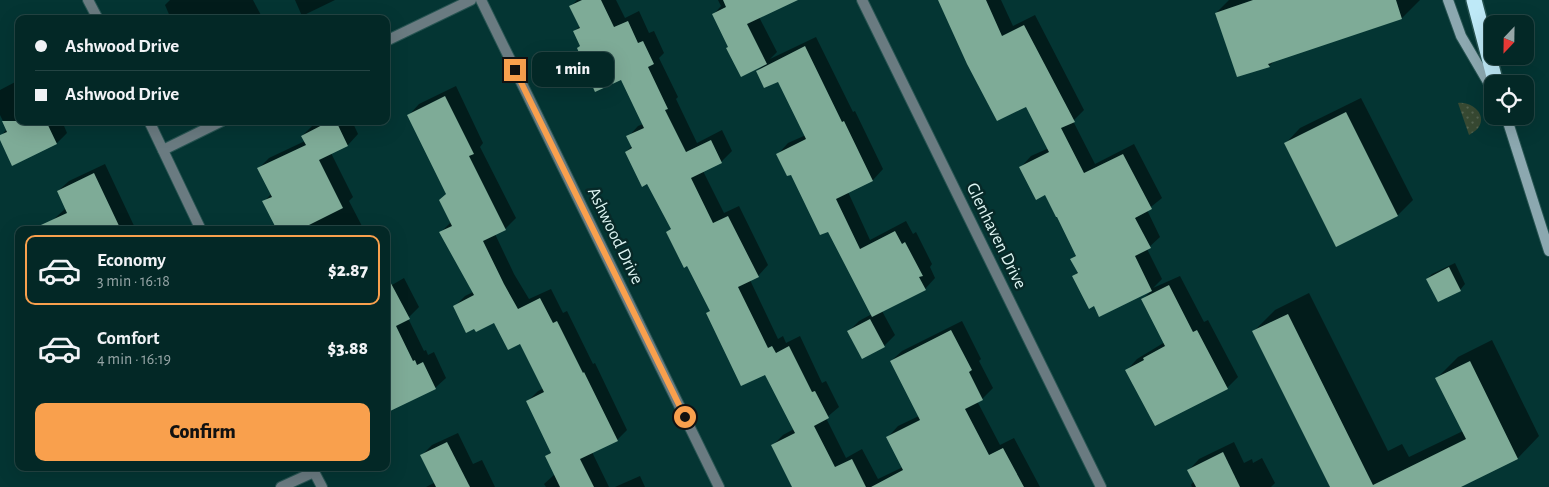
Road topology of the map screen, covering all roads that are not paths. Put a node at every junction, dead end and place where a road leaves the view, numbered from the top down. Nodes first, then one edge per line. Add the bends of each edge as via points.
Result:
1 (88, 0) edge
2 (471, 0) edge
3 (481, 0) edge
4 (862, 0) edge
5 (1448, 0) edge
6 (1474, 0) edge
7 (96, 15) edge
8 (390, 39) edge
9 (1484, 75) edge
10 (1494, 75) edge
11 (151, 125) edge
12 (214, 125) edge
13 (1509, 125) edge
14 (163, 150) junction
15 (198, 226) edge
16 (1549, 251) edge
17 (311, 471) edge
18 (314, 471) edge
19 (281, 487) edge
20 (322, 487) edge
21 (719, 487) edge
22 (1101, 487) edge

1 - 7 street
2 - 8 street
3 - 21 street, Ashwood Drive
4 - 22 street, Glenhaven Drive
5 - 9 main road via 1461,36
6 - 10 highway
11 - 14 street
12 - 14 street
13 - 16 main road
14 - 15 street
17 - 19 street
18 - 20 street

